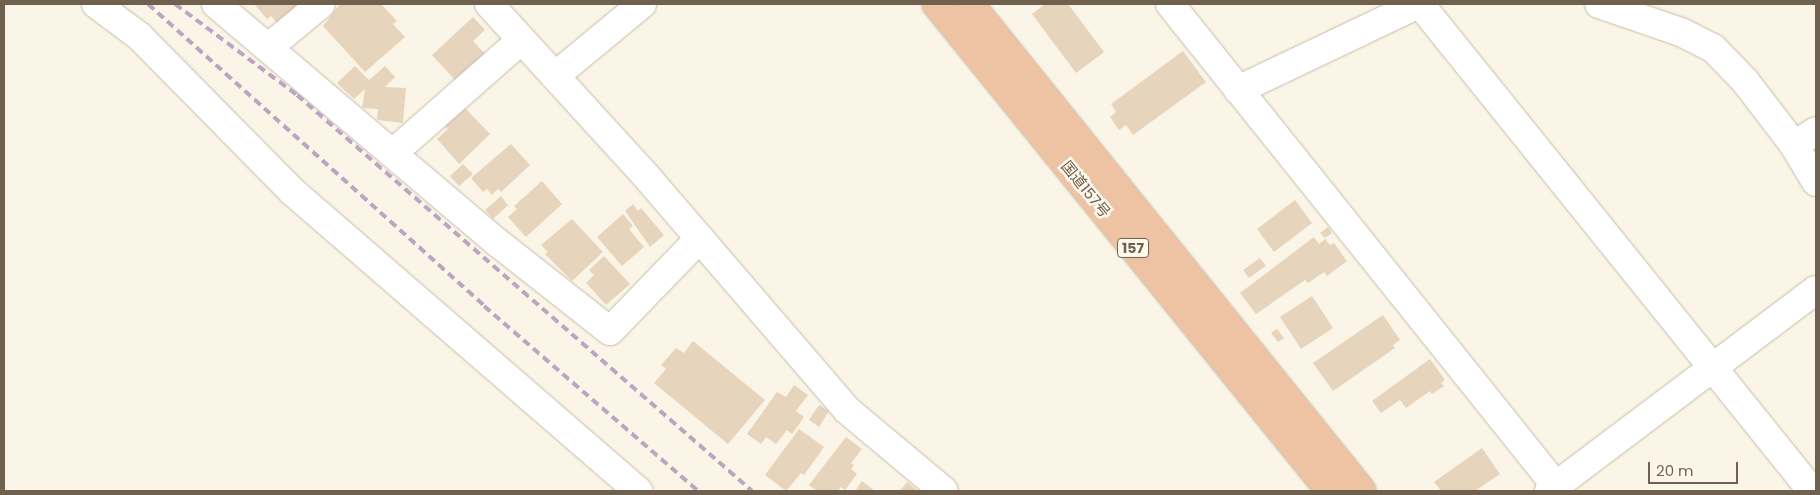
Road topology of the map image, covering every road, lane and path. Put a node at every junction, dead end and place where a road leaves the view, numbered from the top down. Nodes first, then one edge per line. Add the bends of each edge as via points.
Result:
1 (96, 4) edge
2 (216, 4) edge
3 (321, 4) edge
4 (489, 4) edge
5 (642, 4) edge
6 (936, 4) edge
7 (970, 4) edge
8 (1170, 4) edge
9 (1419, 4) edge
10 (1599, 4) edge
11 (521, 40) junction
12 (269, 48) junction
13 (556, 76) junction
14 (1238, 90) junction
15 (1805, 138) edge
16 (393, 153) junction
17 (1816, 182) edge
18 (700, 238) junction
19 (1816, 290) edge
20 (1713, 368) junction
21 (1555, 490) edge
22 (638, 491) edge
23 (944, 491) edge
24 (1330, 491) edge
25 (1362, 491) edge
26 (1812, 491) edge

1 - 22 street via 139,36 293,192
2 - 12 street
3 - 12 street
4 - 11 street
5 - 13 street
6 - 24 highway, 国道157号 / 157
7 - 25 highway, 国道157号 / 157
8 - 14 street
9 - 14 street
9 - 20 street
10 - 15 street via 1681,32 1713,48
11 - 13 street
11 - 16 street
12 - 16 street
13 - 18 street
14 - 21 street
15 - 17 street
16 - 18 street via 498,243 610,331
18 - 23 street via 847,410
19 - 20 street
20 - 21 street
20 - 26 street

